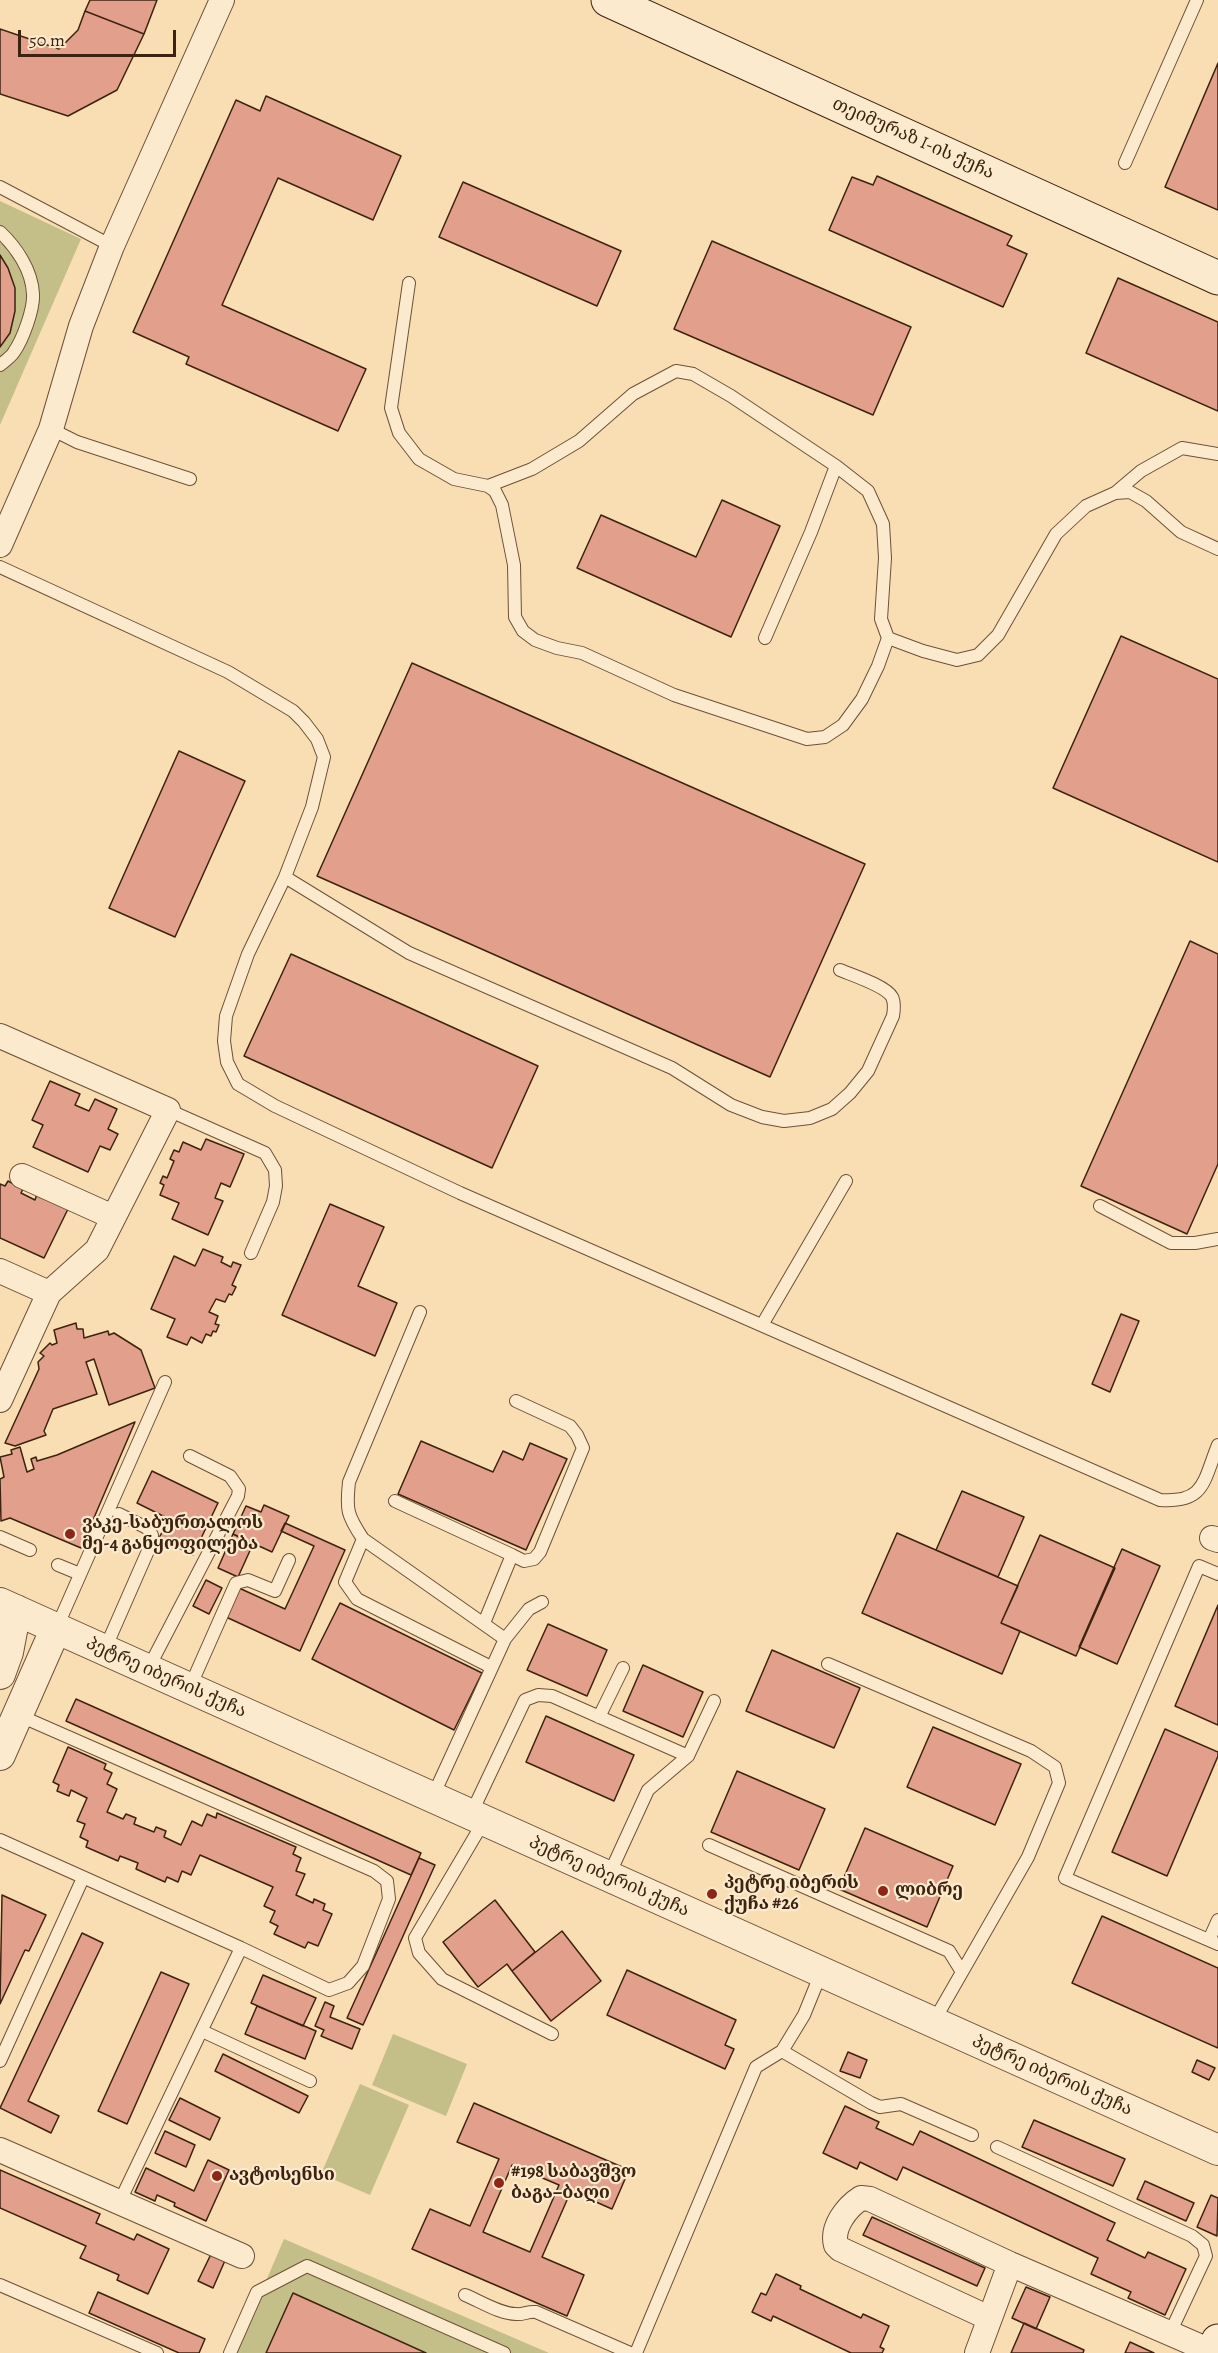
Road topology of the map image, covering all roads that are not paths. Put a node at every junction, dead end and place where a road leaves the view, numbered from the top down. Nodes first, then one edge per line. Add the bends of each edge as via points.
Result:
1 (222, 0) edge
2 (608, 0) edge
3 (1197, 0) edge
4 (1125, 163) dead end
5 (0, 187) edge
6 (0, 232) edge
7 (112, 246) junction
8 (1218, 278) edge
9 (409, 284) dead end
10 (0, 365) edge
11 (51, 429) junction
12 (1218, 454) edge
13 (836, 466) junction
14 (190, 479) dead end
15 (488, 486) junction
16 (1115, 493) junction
17 (0, 545) edge
18 (1218, 549) edge
19 (0, 567) edge
20 (765, 638) dead end
21 (888, 638) junction
22 (285, 878) junction
23 (840, 970) dead end
24 (0, 1036) edge
25 (168, 1110) junction
26 (22, 1176) dead end
27 (846, 1181) dead end
28 (1100, 1206) dead end
29 (113, 1217) junction
30 (1218, 1239) edge
31 (251, 1253) dead end
32 (0, 1271) edge
33 (49, 1293) junction
34 (420, 1312) dead end
35 (762, 1325) junction
36 (165, 1382) dead end
37 (1, 1397) edge
38 (516, 1401) dead end
39 (1218, 1445) edge
40 (190, 1456) dead end
41 (395, 1501) dead end
42 (119, 1514) dead end
43 (0, 1538) edge
44 (363, 1539) junction
45 (30, 1550) dead end
46 (512, 1555) junction
47 (289, 1560) dead end
48 (58, 1565) dead end
49 (80, 1574) junction
50 (1218, 1574) edge
51 (542, 1602) dead end
52 (8, 1607) edge
53 (484, 1623) junction
54 (56, 1629) junction
55 (505, 1639) junction
56 (105, 1650) junction
57 (828, 1664) dead end
58 (491, 1667) junction
59 (623, 1668) dead end
60 (147, 1670) junction
61 (0, 1674) edge
62 (189, 1688) junction
63 (714, 1701) dead end
64 (18, 1715) junction
65 (599, 1717) junction
66 (0, 1755) edge
67 (688, 1756) junction
68 (432, 1797) junction
69 (477, 1818) junction
70 (0, 1840) edge
71 (709, 1845) dead end
72 (609, 1876) junction
73 (83, 1878) junction
74 (1218, 1920) edge
75 (1214, 1942) edge
76 (241, 1948) junction
77 (822, 1972) junction
78 (962, 1972) junction
79 (933, 2022) junction
80 (202, 2031) junction
81 (552, 2034) dead end
82 (782, 2051) junction
83 (0, 2061) edge
84 (310, 2081) dead end
85 (972, 2135) dead end
86 (997, 2146) dead end
87 (0, 2150) edge
88 (1218, 2150) edge
89 (120, 2201) junction
90 (242, 2256) dead end
91 (1010, 2264) junction
92 (0, 2285) edge
93 (465, 2295) dead end
94 (989, 2318) junction
95 (1170, 2333) junction
96 (1215, 2349) edge
97 (157, 2353) edge
98 (230, 2353) edge
99 (504, 2353) edge
100 (630, 2353) edge
101 (636, 2353) edge
102 (977, 2353) edge

1 - 7 street
2 - 8 main road, თეიმურაზ I-ის ქუჩა
3 - 4 lane
5 - 7 lane
6 - 10 lane via 13,244 25,266 33,294 28,322 14,354
7 - 11 street via 81,326
9 - 15 lane via 392,408 399,433 419,459 454,479
11 - 14 lane via 77,442
11 - 17 street
12 - 16 lane via 1182,448 1141,471
13 - 15 lane via 731,396 693,374 676,371 633,394 579,441 532,469
13 - 20 lane
13 - 21 lane via 868,491 883,524 885,558 880,619
15 - 21 lane via 502,505 513,564 515,616 523,631 535,640 582,653 674,695 807,739 825,737 843,725 862,699
16 - 18 lane via 1130,492 1181,532
16 - 21 lane via 1086,506 1056,534 998,635 978,655 957,660
19 - 22 lane via 228,672 293,711 304,722 324,757 312,807
22 - 23 lane via 409,953 672,1068 731,1105 784,1121 810,1118 841,1101 868,1071 895,1007 891,995 881,988
22 - 35 lane via 248,954 226,1016 227,1062 238,1084 275,1106 460,1193
24 - 25 street
25 - 29 street
25 - 31 lane via 265,1153 275,1170 273,1202
26 - 29 street
27 - 35 lane
28 - 30 lane via 1172,1243
29 - 33 street via 97,1250
32 - 33 street
33 - 37 street
34 - 44 lane via 349,1482 346,1509
35 - 39 lane via 1160,1500 1191,1498 1201,1487
36 - 49 lane
38 - 46 lane via 570,1426 583,1448 540,1552 534,1559 525,1560
40 - 60 lane via 230,1476 239,1489
41 - 46 lane
42 - 56 lane via 147,1528 152,1544
43 - 45 lane
44 - 53 lane
44 - 58 lane via 345,1582 357,1599
46 - 53 lane
47 - 62 lane via 274,1591 248,1580 236,1583
48 - 49 lane
49 - 54 lane
50 - 75 lane via 1199,1566 1065,1878
51 - 55 lane via 529,1609
52 - 54 street, პეტრე იბერის ქუჩა
52 - 61 street via 8,1652
53 - 55 lane
54 - 56 street, პეტრე იბერის ქუჩა
54 - 64 street
55 - 58 lane
56 - 60 street, პეტრე იბერის ქუჩა
57 - 78 lane via 1031,1751 1055,1767 1059,1783 1028,1857
58 - 68 lane
59 - 65 lane
60 - 62 street, პეტრე იბერის ქუჩა
62 - 68 street, პეტრე იბერის ქუჩა
63 - 67 lane
64 - 66 street
64 - 76 lane via 363,1866 387,1881 389,1899 363,1966 348,1983 329,1990
65 - 67 lane
65 - 69 lane via 552,1696 538,1695 525,1700
67 - 72 lane via 648,1790
68 - 69 street, პეტრე იბერის ქუჩა
69 - 72 street, პეტრე იბერის ქუჩა
69 - 81 lane via 415,1938 419,1953 442,1979
70 - 73 lane
71 - 78 lane via 949,1951
72 - 77 street, პეტრე იბერის ქუჩა
73 - 76 lane
73 - 83 lane
74 - 75 lane
76 - 80 lane
77 - 79 street, პეტრე იბერის ქუჩა
77 - 82 lane via 804,2015
78 - 79 lane
79 - 88 street, პეტრე იბერის ქუჩა
80 - 84 lane
80 - 89 lane
82 - 85 lane via 871,2103 901,2104
82 - 101 lane via 756,2067
86 - 95 lane via 1192,2236 1203,2245 1206,2256
87 - 89 street
89 - 90 street
91 - 94 street
91 - 94 street via 870,2199 861,2198 846,2209 835,2234 836,2245 845,2252
91 - 95 street
92 - 97 lane
93 - 100 lane via 508,2313 536,2312
94 - 102 street
95 - 96 street
98 - 99 lane via 257,2292 307,2266

